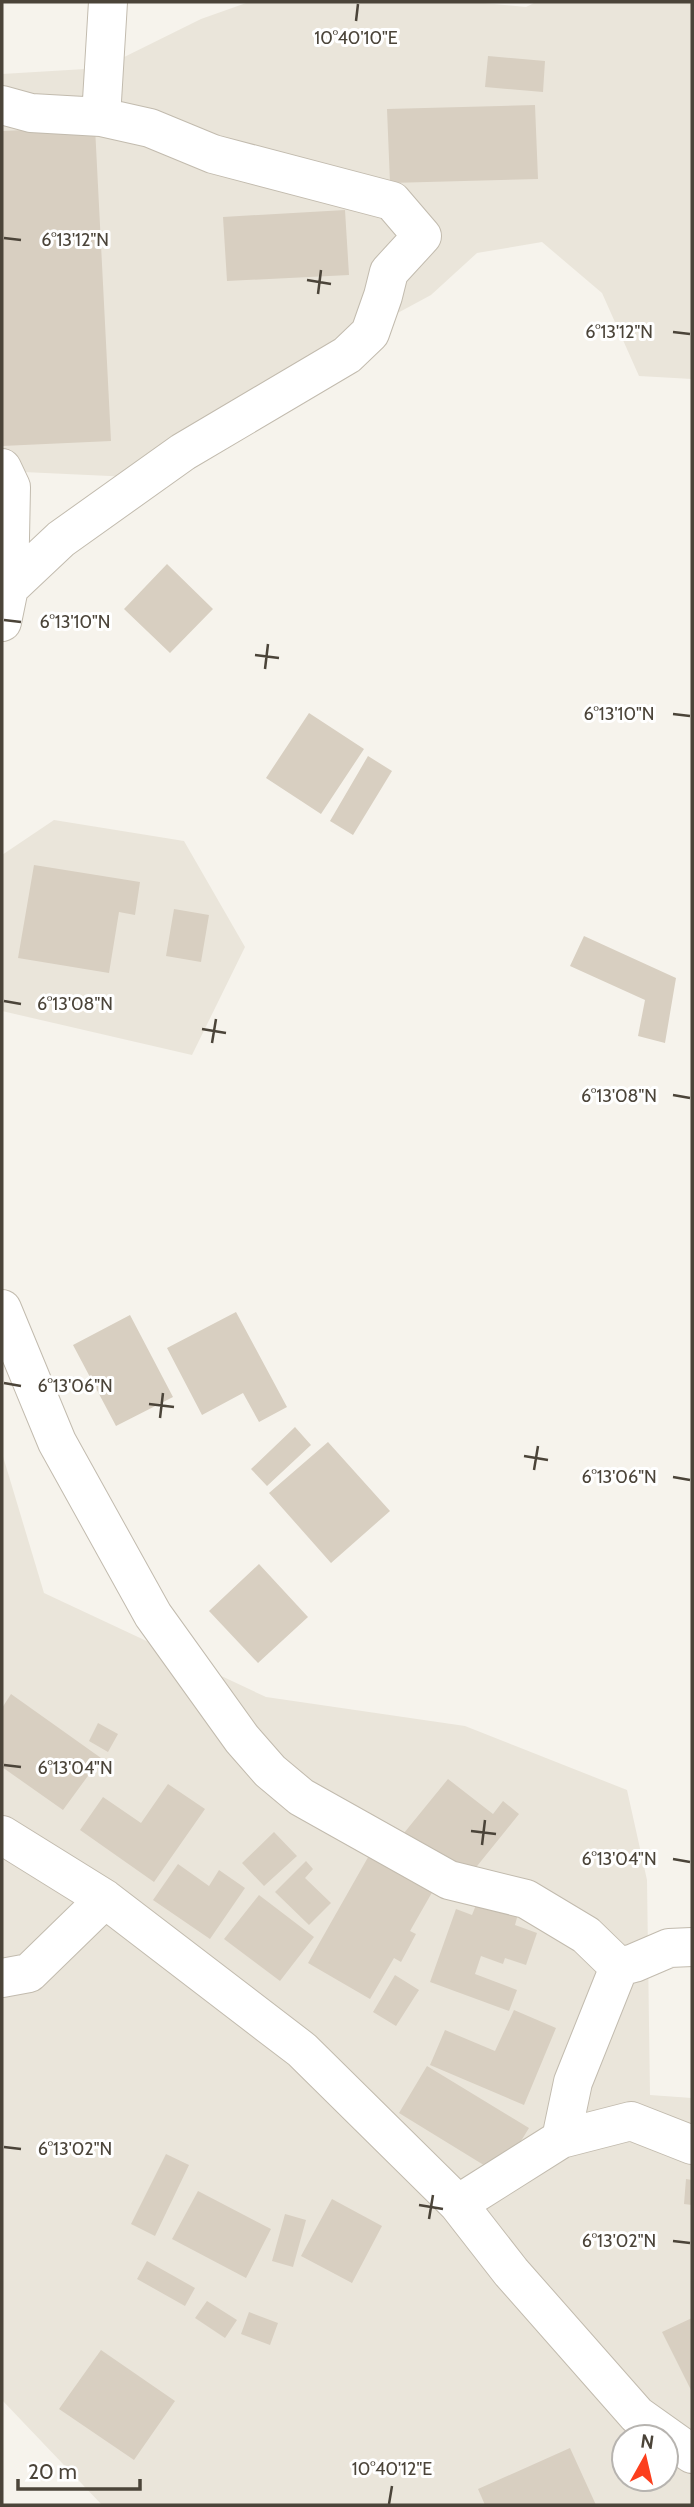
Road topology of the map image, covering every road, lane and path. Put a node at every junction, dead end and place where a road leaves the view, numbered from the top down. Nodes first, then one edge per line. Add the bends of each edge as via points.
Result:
1 (108, 2) edge
2 (2, 105) edge
3 (102, 117) junction
4 (2, 468) edge
5 (5, 605) edge
6 (2, 1309) edge
7 (2, 1835) edge
8 (105, 1899) junction
9 (692, 1947) edge
10 (619, 1967) junction
11 (2, 1978) edge
12 (561, 2139) junction
13 (692, 2145) edge
14 (458, 2204) junction
15 (692, 2454) edge

1 - 3 street
2 - 3 street via 31,113
3 - 5 street via 150,128 213,154 392,201 422,236 388,272 370,333 347,355 183,452 61,539
4 - 5 street via 11,487
6 - 10 street via 57,1443 153,1615 270,1771 301,1797 449,1880 526,1899 586,1936
7 - 8 street
8 - 11 street via 29,1973
8 - 14 street via 302,2050
9 - 10 street via 669,1948
10 - 12 street via 573,2082
12 - 13 street via 631,2121
12 - 14 street
14 - 15 street via 510,2272 637,2415

